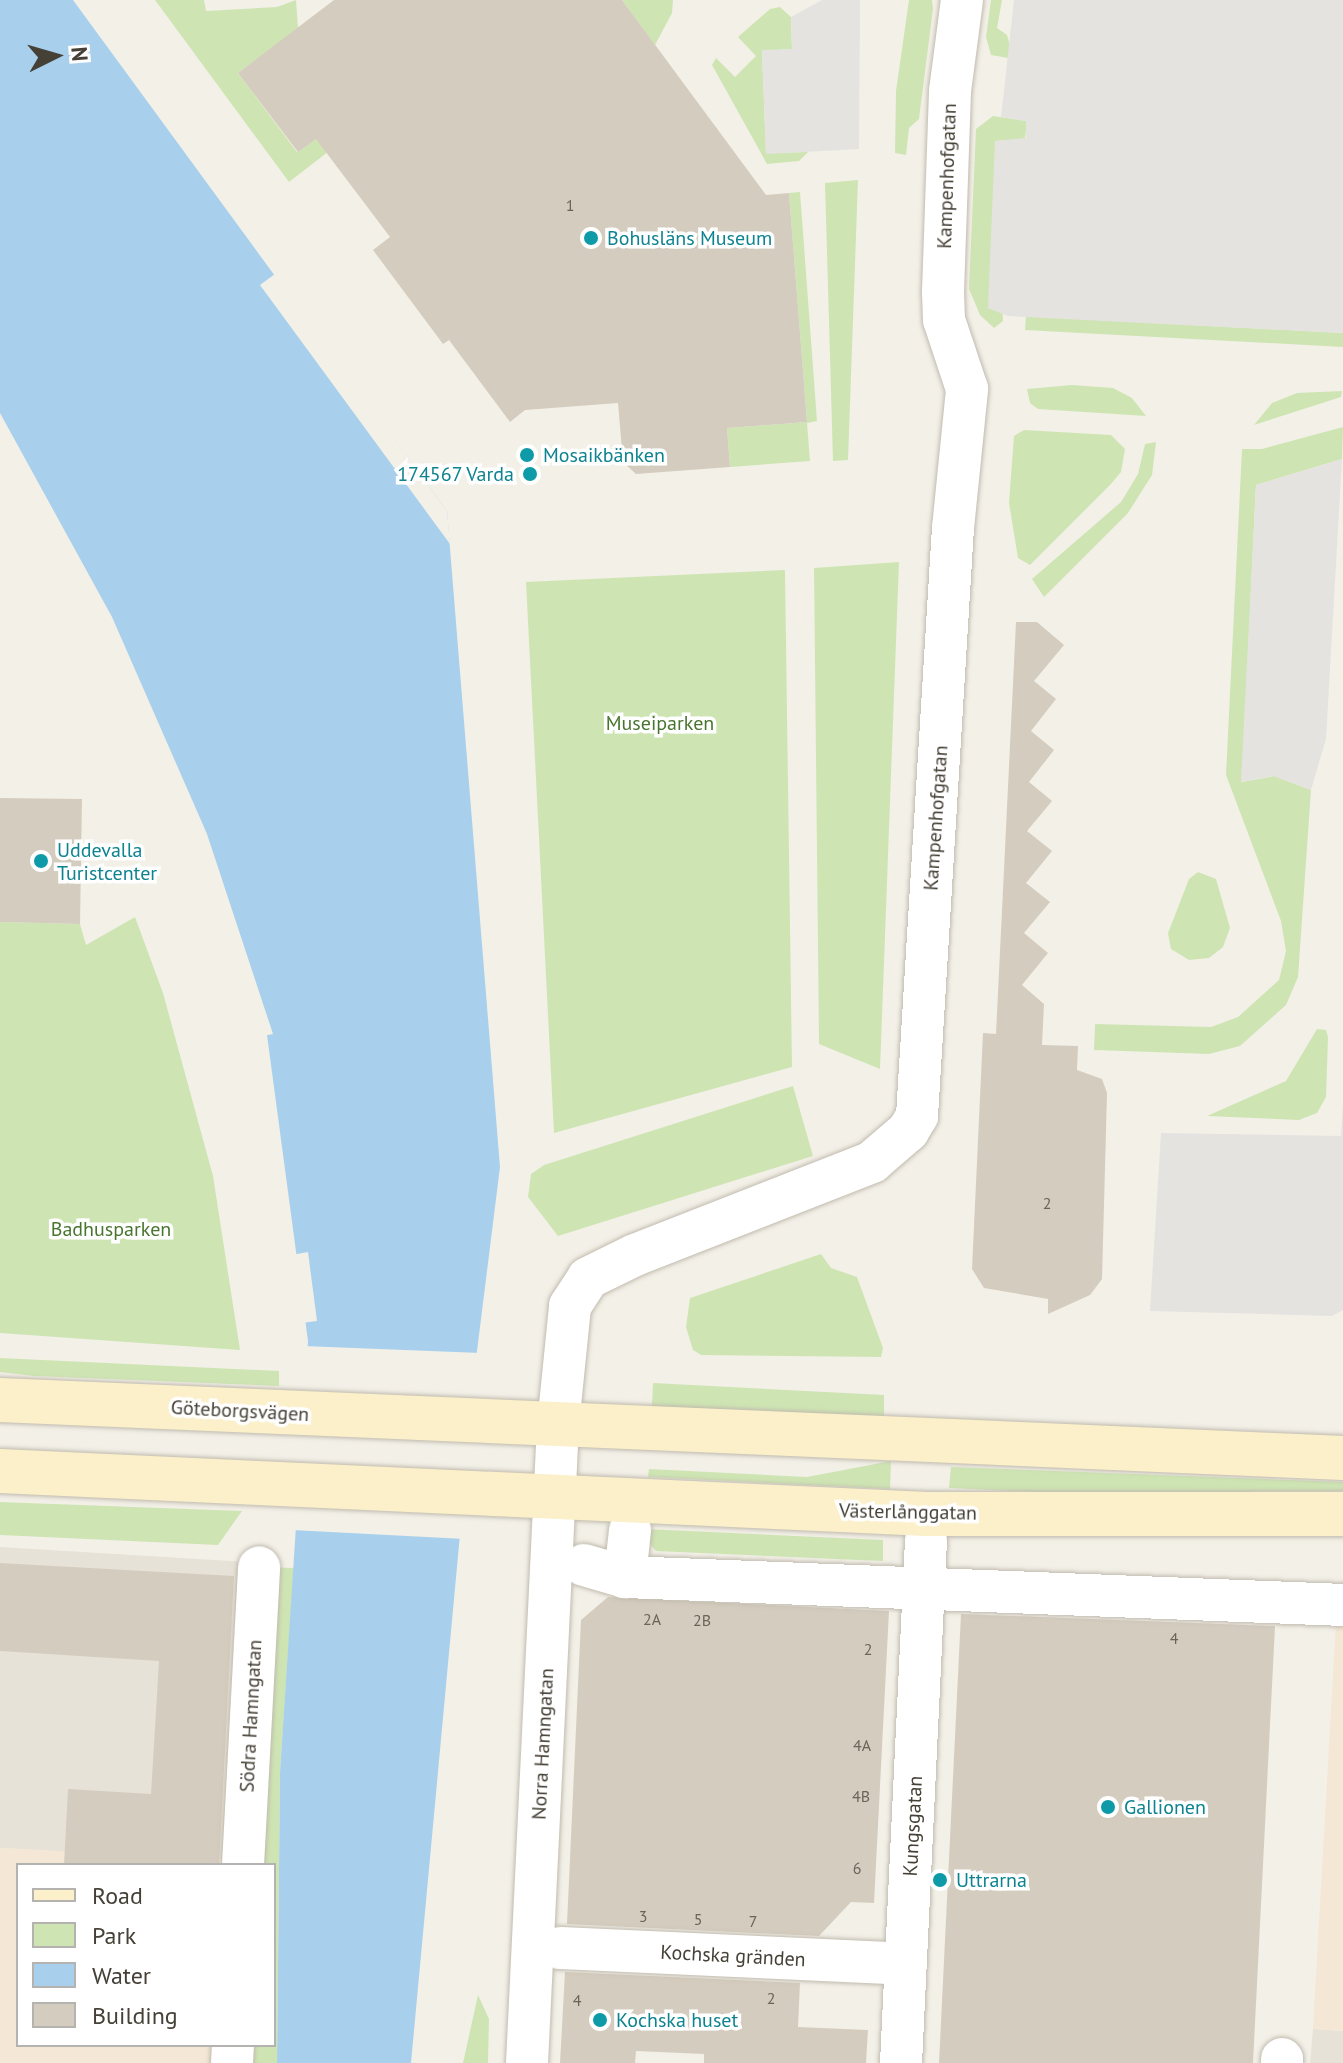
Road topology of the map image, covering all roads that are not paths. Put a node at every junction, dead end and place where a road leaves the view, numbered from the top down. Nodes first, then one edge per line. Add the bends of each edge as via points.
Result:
1 (962, 0) edge
2 (0, 1400) edge
3 (558, 1425) junction
4 (1343, 1458) edge
5 (0, 1471) edge
6 (556, 1499) junction
7 (1343, 1514) edge
8 (630, 1530) dead end
9 (926, 1541) dead end
10 (584, 1565) dead end
11 (259, 1567) dead end
12 (625, 1577) junction
13 (924, 1589) junction
14 (1343, 1605) edge
15 (243, 1863) edge
16 (560, 1948) dead end
17 (906, 1964) junction
18 (527, 2063) edge
19 (901, 2063) edge

1 - 3 street, Kampenhofgatan via 950,91 943,292 944,320 967,389 953,528 917,1116 891,1148 854,1172 588,1278 570,1306 564,1331
2 - 3 main road, Göteborgsvägen
3 - 4 main road
3 - 6 street, Norra Hamngatan
5 - 6 main road, Västerlånggatan
6 - 7 main road, Västerlånggatan via 927,1514
6 - 18 street, Norra Hamngatan
8 - 12 street
9 - 13 street, Kungsgatan
10 - 12 street
11 - 15 street, Södra Hamngatan
12 - 13 street
13 - 14 street
13 - 17 street, Kungsgatan
16 - 17 street, Kochska gränden
17 - 19 street, Kungsgatan

